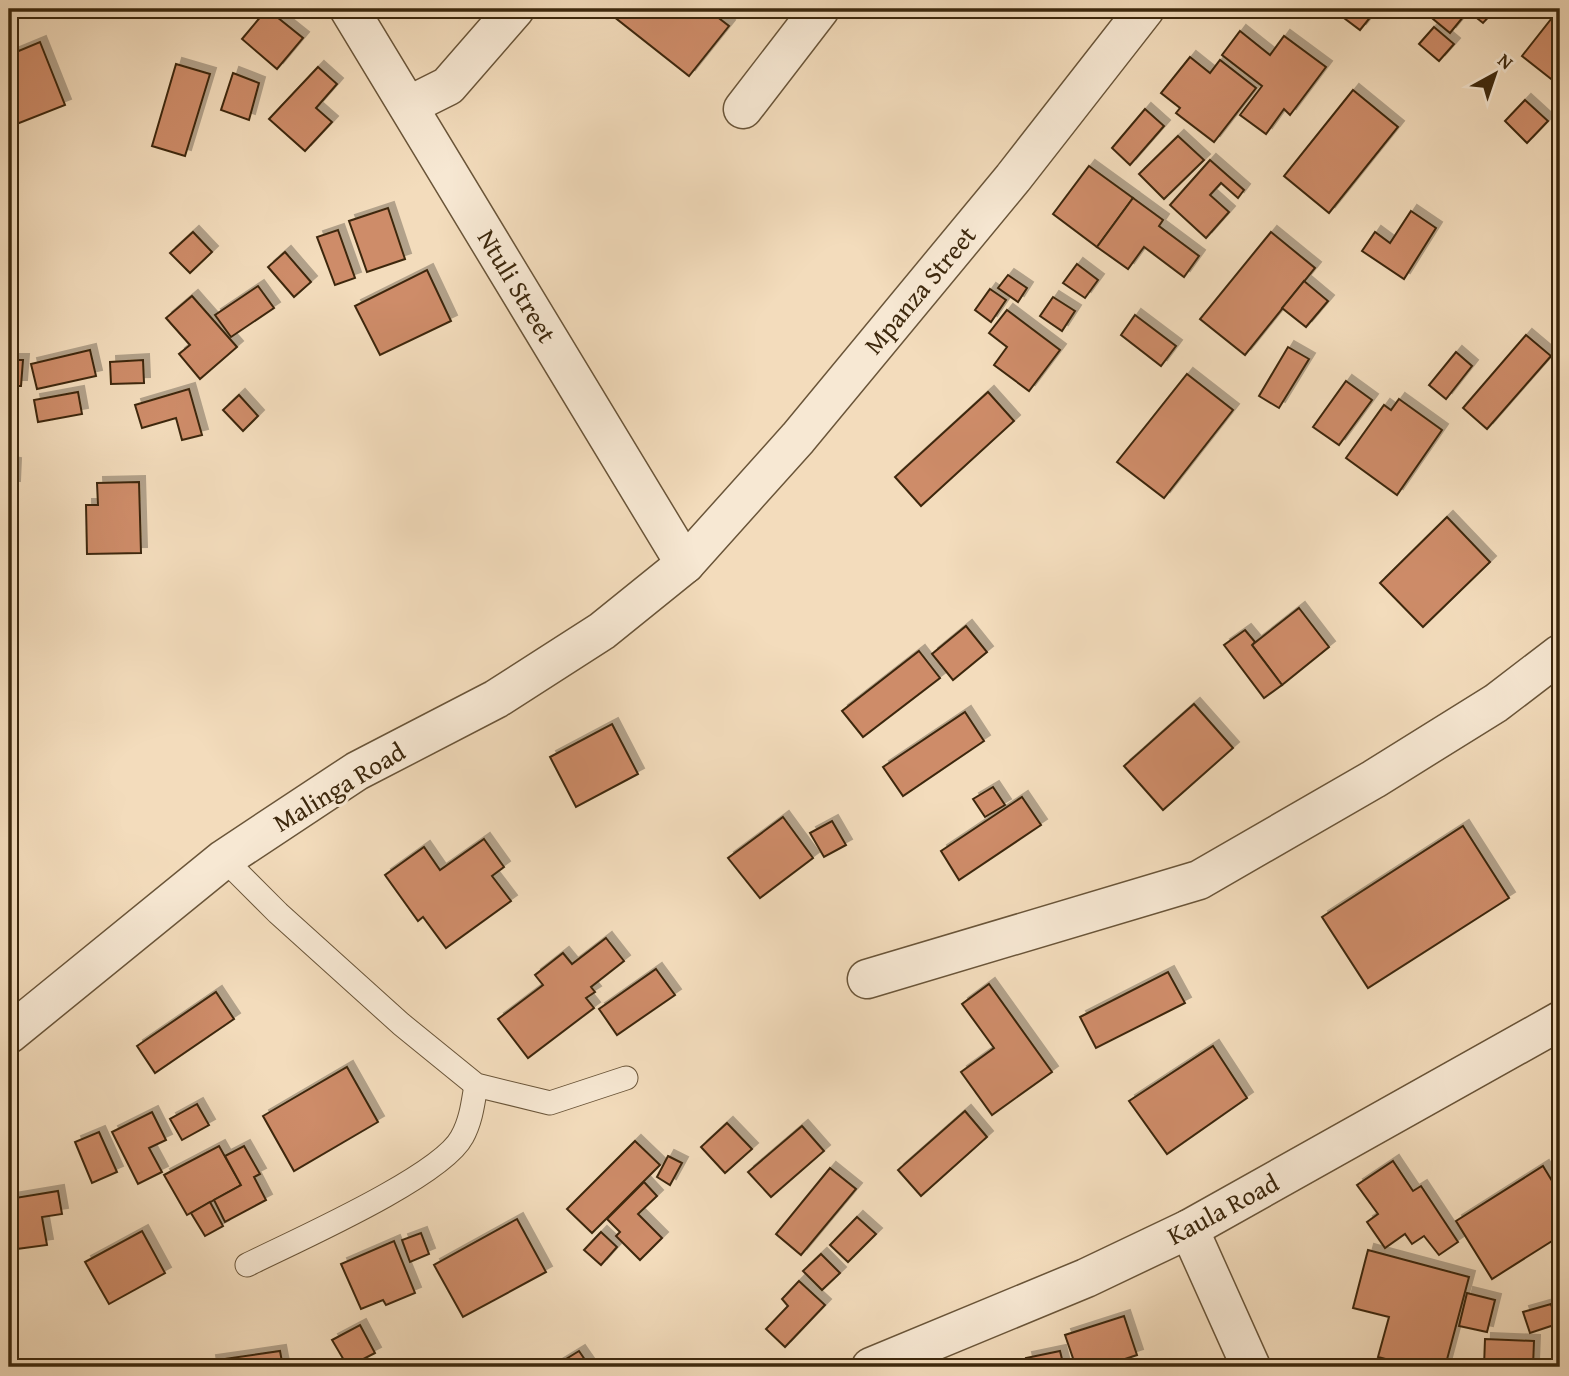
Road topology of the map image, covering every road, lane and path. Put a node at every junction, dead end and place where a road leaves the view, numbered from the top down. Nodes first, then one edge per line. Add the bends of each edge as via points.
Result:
1 (349, 9) edge
2 (515, 9) edge
3 (820, 9) edge
4 (1145, 9) edge
5 (410, 104) junction
6 (743, 109) dead end
7 (685, 564) junction
8 (1560, 654) edge
9 (224, 859) junction
10 (867, 979) dead end
11 (1560, 1021) edge
12 (9, 1034) edge
13 (626, 1078) dead end
14 (475, 1086) junction
15 (1189, 1230) junction
16 (247, 1265) dead end
17 (871, 1367) edge
18 (1251, 1367) edge

1 - 5 street, Ntuli Street
2 - 5 street via 448,86
3 - 6 street
4 - 7 street, Mpanza Street via 1013,178 815,417
5 - 7 street, Ntuli Street
7 - 9 street, Malinga Road via 602,631 496,699 357,771
8 - 10 street via 1452,731 1199,880
9 - 12 street, Malinga Road
9 - 14 lane via 278,913
11 - 15 street, Kaula Road
13 - 14 lane via 550,1102
14 - 16 lane via 467,1126 447,1158 376,1200
15 - 17 street, Kaula Road
15 - 18 street

